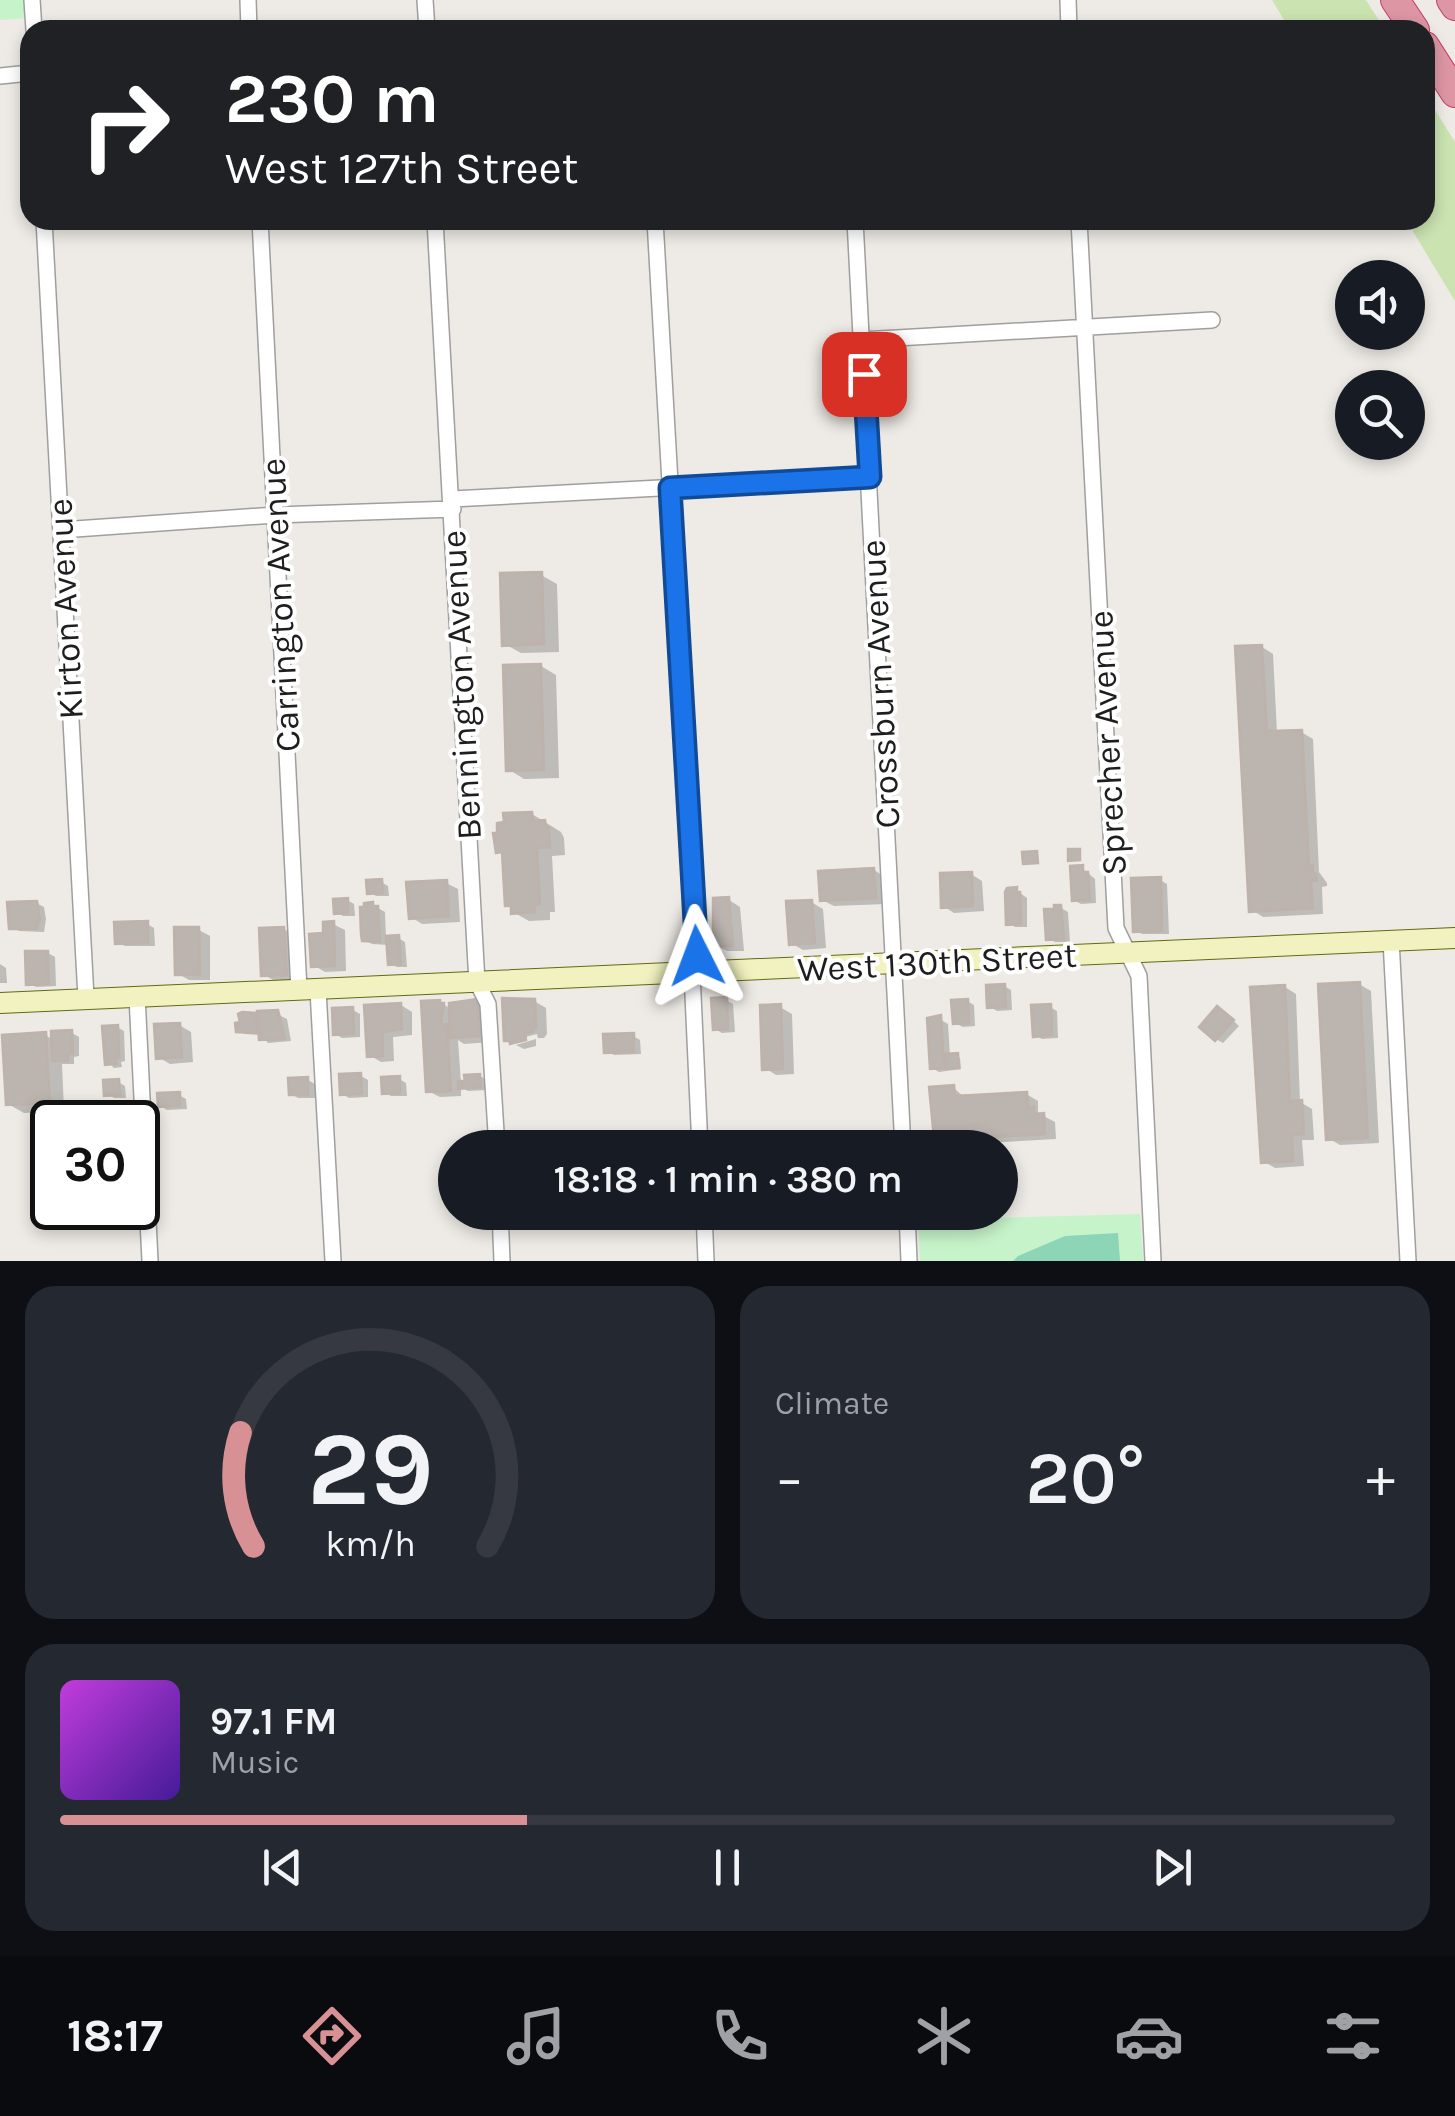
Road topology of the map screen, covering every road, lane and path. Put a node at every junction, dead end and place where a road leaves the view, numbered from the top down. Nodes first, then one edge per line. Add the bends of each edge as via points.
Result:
1 (1451, 0) edge
2 (1455, 6) edge
3 (1435, 61) edge
4 (1455, 92) edge
5 (45, 230) edge
6 (261, 230) edge
7 (436, 230) edge
8 (656, 230) edge
9 (856, 230) edge
10 (1079, 230) edge
11 (1212, 320) dead end
12 (1084, 325) junction
13 (862, 340) junction
14 (870, 477) junction
15 (670, 488) junction
16 (452, 504) junction
17 (276, 515) junction
18 (61, 530) junction
19 (1455, 938) edge
20 (1391, 940) junction
21 (1130, 954) junction
22 (894, 963) junction
23 (692, 973) junction
24 (477, 982) junction
25 (309, 990) junction
26 (137, 996) junction
27 (86, 998) junction
28 (0, 1004) edge
29 (496, 1130) edge
30 (699, 1130) edge
31 (902, 1130) edge
32 (501, 1230) edge
33 (705, 1230) edge
34 (908, 1230) edge
35 (150, 1261) edge
36 (333, 1261) edge
37 (502, 1261) edge
38 (706, 1261) edge
39 (909, 1261) edge
40 (1153, 1261) edge
41 (1408, 1261) edge

1 - 2 highway
3 - 4 highway
5 - 18 street, Kirton Avenue
6 - 17 street, Carrington Avenue
7 - 16 street, Bennington Avenue
8 - 15 street
9 - 13 street, Crossburn Avenue
10 - 12 street, Sprecher Avenue
11 - 12 street
12 - 13 street
12 - 21 street, Sprecher Avenue via 1116,928
13 - 14 street, Crossburn Avenue
14 - 15 street
14 - 22 street, Crossburn Avenue
15 - 16 street
15 - 23 street via 697,956
16 - 17 street
16 - 24 street, Bennington Avenue
17 - 18 street
17 - 25 street, Carrington Avenue
18 - 27 street, Kirton Avenue
19 - 20 main road, West 130th Street
20 - 21 main road, West 130th Street
20 - 41 street
21 - 22 main road, West 130th Street
21 - 40 street, Sprecher Avenue via 1138,976
22 - 23 main road, West 130th Street
22 - 31 street, Crossburn Avenue
23 - 24 main road, West 130th Street
23 - 30 street
24 - 25 main road, West 130th Street
24 - 29 street, Bennington Avenue via 488,1004
25 - 26 main road, West 130th Street
25 - 36 street, Carrington Avenue
26 - 27 main road, West 130th Street
26 - 35 street
27 - 28 main road, West 130th Street
32 - 37 street
33 - 38 street
34 - 39 street

